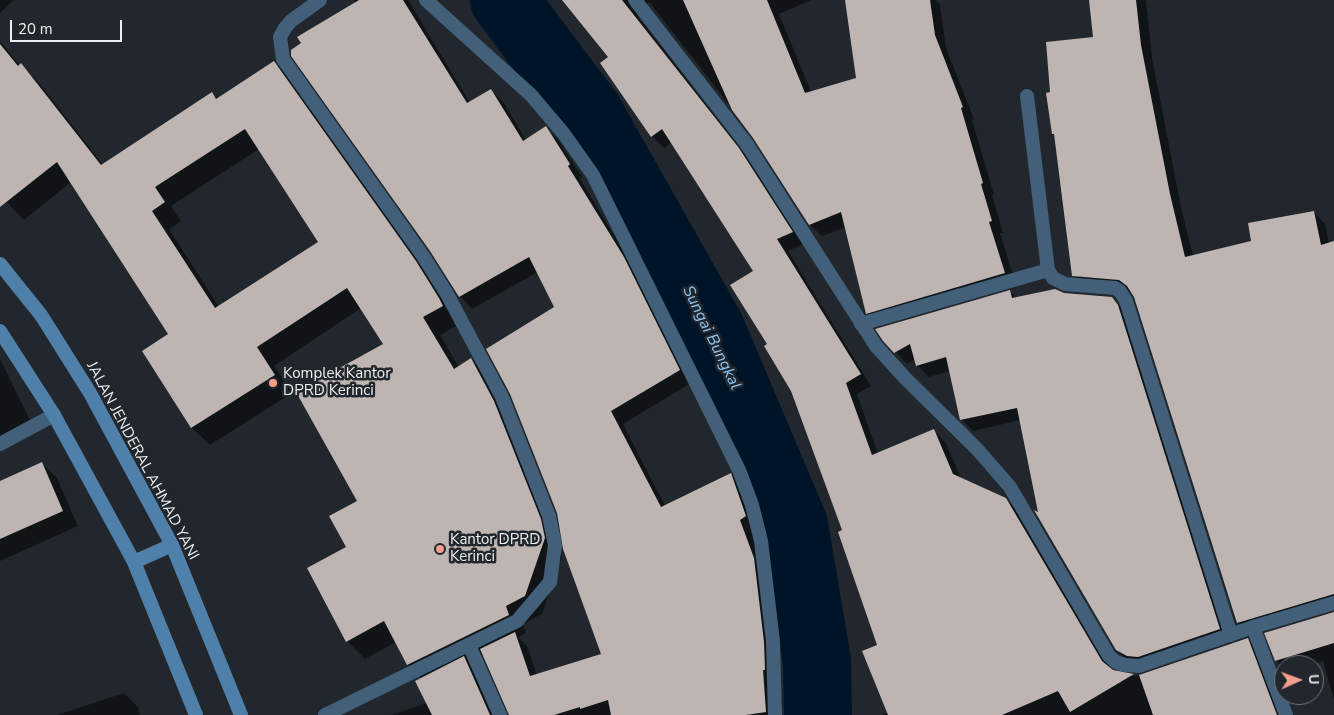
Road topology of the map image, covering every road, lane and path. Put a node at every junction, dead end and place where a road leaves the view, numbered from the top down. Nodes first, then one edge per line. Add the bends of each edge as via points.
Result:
1 (320, 0) edge
2 (426, 0) edge
3 (635, 0) edge
4 (1027, 96) dead end
5 (0, 264) edge
6 (1048, 270) junction
7 (862, 324) junction
8 (0, 331) edge
9 (54, 415) junction
10 (0, 444) edge
11 (172, 545) junction
12 (134, 562) junction
13 (1334, 602) edge
14 (1253, 627) junction
15 (1231, 635) junction
16 (469, 644) junction
17 (196, 715) edge
18 (241, 715) edge
19 (325, 715) edge
20 (500, 715) edge
21 (775, 715) edge
22 (1286, 715) edge

1 - 16 street via 285,28 280,37 283,59 447,294 502,397 549,516 555,545 550,582 517,621
2 - 21 street via 531,95 593,175 735,461 752,504 761,541 773,641
3 - 7 street via 746,143
4 - 6 street
5 - 11 main road, JALAN JENDERAL AHMAD YANI via 41,315 90,393
6 - 7 street
6 - 15 street via 1053,278 1065,284 1115,288 1126,301
7 - 15 street via 895,368 1010,487 1109,656 1116,662 1139,666
8 - 9 main road
9 - 10 street
9 - 12 main road
11 - 12 main road
11 - 18 main road, JALAN JENDERAL AHMAD YANI
12 - 17 main road
13 - 14 street
14 - 15 street
14 - 22 street
16 - 19 street
16 - 20 street

